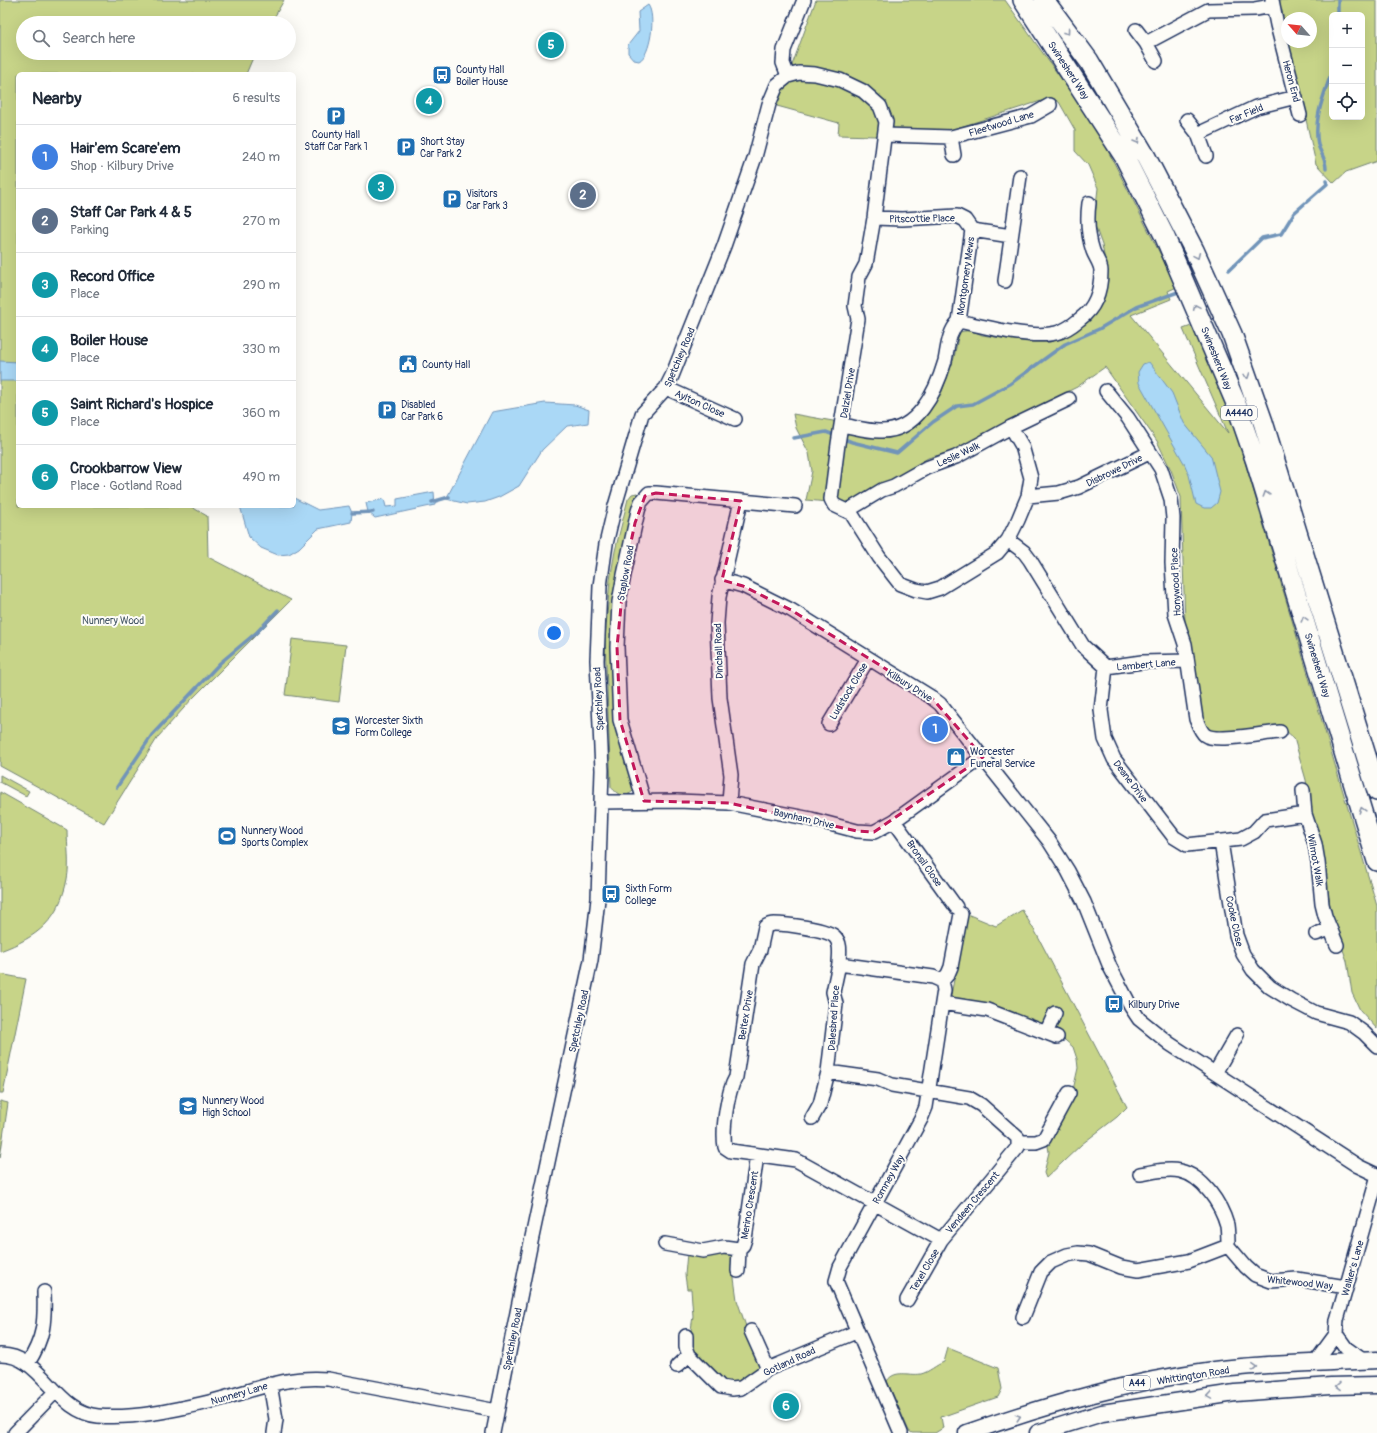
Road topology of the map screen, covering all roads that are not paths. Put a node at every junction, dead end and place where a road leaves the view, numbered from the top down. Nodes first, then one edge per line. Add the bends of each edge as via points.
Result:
1 (804, 0) edge
2 (1023, 0) edge
3 (1044, 0) edge
4 (1272, 3) edge
5 (1207, 5) edge
6 (1136, 30) dead end
7 (1146, 43) junction
8 (1156, 61) dead end
9 (788, 76) junction
10 (1296, 96) junction
11 (1050, 105) dead end
12 (1300, 115) dead end
13 (1187, 120) dead end
14 (1198, 134) junction
15 (885, 135) junction
16 (951, 138) junction
17 (954, 155) dead end
18 (1206, 156) dead end
19 (1020, 176) dead end
20 (1089, 203) dead end
21 (874, 218) junction
22 (972, 230) junction
23 (1011, 236) junction
24 (1005, 281) dead end
25 (959, 321) junction
26 (666, 388) junction
27 (1106, 391) dead end
28 (1070, 399) dead end
29 (735, 419) dead end
30 (1011, 427) junction
31 (841, 428) junction
32 (1149, 453) junction
33 (1028, 496) junction
34 (741, 500) junction
35 (796, 506) dead end
36 (847, 511) junction
37 (1008, 540) junction
38 (722, 580) junction
39 (868, 659) junction
40 (1187, 660) junction
41 (1106, 667) junction
42 (829, 724) dead end
43 (1280, 732) dead end
44 (983, 757) junction
45 (1303, 790) dead end
46 (1377, 791) edge
47 (644, 801) junction
48 (601, 802) junction
49 (729, 803) junction
50 (1305, 814) junction
51 (894, 821) junction
52 (1221, 842) junction
53 (1377, 861) edge
54 (1330, 929) junction
55 (1316, 934) dead end
56 (1337, 945) dead end
57 (839, 964) junction
58 (942, 981) junction
59 (942, 1003) junction
60 (1054, 1013) dead end
61 (1237, 1035) dead end
62 (1377, 1046) edge
63 (828, 1072) junction
64 (1215, 1073) junction
65 (930, 1091) junction
66 (1069, 1093) dead end
67 (812, 1118) dead end
68 (1019, 1142) junction
69 (757, 1155) junction
70 (1140, 1174) dead end
71 (1377, 1175) edge
72 (1377, 1179) edge
73 (875, 1203) junction
74 (941, 1240) junction
75 (665, 1244) dead end
76 (1228, 1246) junction
77 (739, 1249) junction
78 (738, 1271) dead end
79 (1346, 1287) junction
80 (44, 1292) dead end
81 (907, 1300) dead end
82 (1023, 1317) dead end
83 (751, 1331) dead end
84 (856, 1332) junction
85 (1336, 1334) junction
86 (686, 1336) dead end
87 (0, 1355) edge
88 (689, 1356) junction
89 (1370, 1361) edge
90 (28, 1363) junction
91 (1314, 1364) junction
92 (677, 1366) dead end
93 (768, 1368) junction
94 (270, 1384) junction
95 (1377, 1385) edge
96 (56, 1392) junction
97 (498, 1410) junction
98 (15, 1433) edge
99 (274, 1433) edge
100 (493, 1433) edge
101 (901, 1433) edge
102 (967, 1433) edge
103 (1038, 1433) edge

1 - 9 street via 784,50 783,63
53 -> 2 highway, Swinesherd Way / A4440 via 1258,470 1232,393 1164,235 1124,156
3 -> 46 highway, Swinesherd Way / A4440 via 1089,61 1146,157 1194,250 1232,334 1263,422
4 - 5 street via 1255,9
4 - 10 street, Heron End
5 - 7 street
6 - 7 street
7 - 8 street
9 - 15 street, Dalziel Drive via 799,73 815,74 840,80 863,91 880,106 886,122
9 - 26 street, Spetchley Road via 778,85 769,104 755,157 724,246
10 - 12 street, Heron End
10 - 14 street, Far Field via 1256,107
11 - 16 street, Fleetwood Lane via 1031,116
13 - 14 street
14 - 18 street
15 - 16 street, Fleetwood Lane
15 - 21 street, Dalziel Drive
16 - 17 street
19 - 23 street
20 - 25 street via 1087,218 1093,250 1101,269 1099,292 1093,306 1084,316 1057,333 1039,335
21 - 22 street, Pitscottie Place via 958,216 966,220
21 - 31 street, Dalziel Drive via 866,264 859,277 855,306 858,319
22 - 23 street
22 - 25 street, Montgomery Mews
23 - 24 street
25 - 31 street via 950,334 934,391 911,421 896,430 879,432
26 - 29 street, Aylton Close
26 - 48 street, Spetchley Road via 642,414 615,506 601,579 597,660
27 - 32 street, Honywood Place via 1128,418
28 - 30 street, Leslie Walk
30 - 33 street, Dalziel Drive via 1027,461 1031,478
30 - 36 street, Leslie Walk via 956,457 926,468 882,490
31 - 36 street, Dalziel Drive via 831,499 834,505
32 - 33 street, Disbrowe Drive via 1080,488
32 - 40 street, Honywood Place via 1161,470 1171,498 1175,614 1185,644
33 - 37 street, Dalziel Drive
34 - 35 street, Staplow Road
34 - 38 street, Dinchall Road
34 - 47 street, Staplow Road via 649,493 641,502 619,602 617,647 620,720
36 - 37 street, Dalziel Drive via 851,513 900,584 927,592 940,588 997,553
37 - 41 street via 1030,560 1083,646
38 - 39 street, Kilbury Drive via 743,586 791,610
38 - 49 street, Dinchall Road via 718,597 718,669 723,727 731,775
39 - 42 street, Ludstock Close
39 - 44 street, Kilbury Drive via 940,704
40 - 41 street, Lambert Lane
40 - 43 street, Honywood Place via 1196,719 1205,735 1227,738
41 - 52 street, Deane Drive via 1101,698 1102,724 1105,739 1114,759 1174,837 1187,845
44 - 51 street, Baynham Drive
44 - 64 street, Kilbury Drive via 1049,841 1068,871 1084,902 1110,967 1139,1019 1170,1044
45 - 50 street, Wilmot Walk
47 - 48 street, Baynham Drive
47 - 49 street, Baynham Drive
48 - 97 street, Spetchley Road via 598,899 591,960
49 - 51 street, Baynham Drive via 866,833 874,832
50 - 52 street, Deane Drive via 1265,820 1248,837
50 - 54 street, Wilmot Walk via 1315,844 1322,904
51 - 58 street, Bronsil Close via 958,911 951,967
52 - 62 street, Cooke Close via 1236,935 1243,954 1253,970 1270,987 1291,1000 1316,1013 1349,1022
54 - 55 street
54 - 56 street, Wilmot Walk
57 - 58 street via 933,977
57 - 63 street, Dalesbred Place via 833,992 836,1004
57 - 69 street, Beltex Drive via 840,950 834,935 772,924 765,927 760,950 753,964 736,1077 731,1085 723,1137 725,1147 731,1151
58 - 59 street, Romney Way
59 - 60 street via 987,1010 1052,1035
59 - 65 street, Romney Way
61 - 64 street
63 - 65 street via 878,1079 892,1085
63 - 67 street, Dalesbred Place via 820,1104
64 - 71 street, Kilbury Drive via 1358,1166
65 - 68 street via 969,1098 976,1102 1014,1132
65 - 73 street, Romney Way via 921,1119
66 - 68 street via 1044,1139 1036,1142
68 - 74 street, Vendeen Crescent
69 - 73 street, Beltex Drive via 796,1160
69 - 77 street, Merino Crescent via 745,1239
70 - 76 street via 1170,1170 1181,1171 1196,1178 1210,1192 1220,1208 1227,1226
72 - 79 street, Walker's Lane
73 - 74 street, Vendeen Crescent
73 - 84 street, Romney Way via 840,1267 836,1281
74 - 81 street, Texel Close
75 - 77 street, Merino Crescent via 703,1251 724,1247
76 - 79 street, Whitewood Way via 1255,1275 1270,1281 1297,1279
76 - 82 street via 1189,1261 1138,1270 1121,1267 1089,1254 1067,1255 1051,1262 1041,1272
77 - 78 street
79 - 85 street, Walker's Lane
80 - 90 street via 45,1311 41,1338
83 - 93 street
84 - 93 street, Gotland Road
84 - 101 street, Romney Way
85 - 89 street via 1346,1348
85 - 91 street, Walker's Lane
86 - 88 street
87 - 90 street, Nunnery Lane via 18,1358
88 - 92 street
88 - 93 street, Gotland Road via 715,1382 726,1388 741,1388
89 - 91 main road, Whittington Road / A44
90 - 96 street, Nunnery Lane
102 -> 91 main road, Whittington Road / A44 via 1114,1387 1213,1370
94 - 96 street, Nunnery Lane via 209,1402 125,1416 88,1414 72,1406
94 - 97 street, Nunnery Lane via 296,1378 328,1380
94 - 99 street via 276,1419
95 -> 103 main road via 1235,1392 1102,1413
96 - 98 street
97 - 100 street, Spetchley Road

